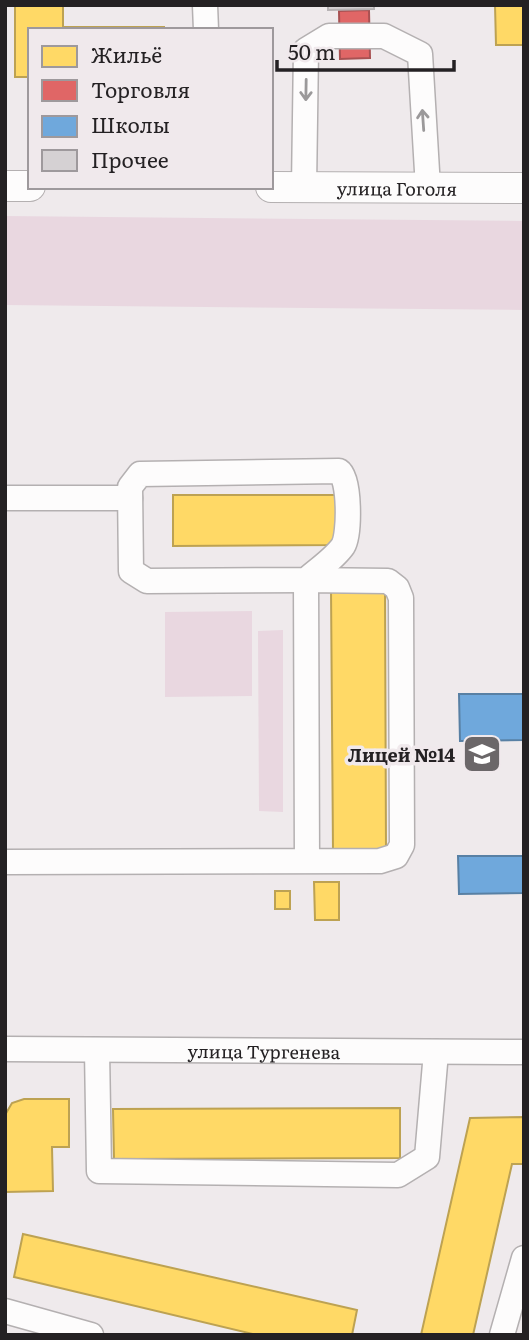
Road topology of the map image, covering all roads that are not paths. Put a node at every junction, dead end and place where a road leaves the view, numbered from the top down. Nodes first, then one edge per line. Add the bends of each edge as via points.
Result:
1 (205, 5) edge
2 (206, 28) edge
3 (5, 186) edge
4 (28, 186) edge
5 (273, 187) edge
6 (304, 187) junction
7 (428, 188) junction
8 (524, 188) edge
9 (5, 498) edge
10 (130, 498) junction
11 (306, 580) junction
12 (307, 861) junction
13 (5, 862) edge
14 (5, 1049) edge
15 (97, 1050) junction
16 (436, 1052) junction
17 (524, 1052) edge
18 (524, 1258) edge
19 (5, 1311) edge
20 (91, 1335) edge
21 (502, 1335) edge

1 - 2 street
3 - 4 main road
5 - 6 main road, улица Гоголя
6 - 7 main road, улица Гоголя
7 -> 6 street via 420,54 384,36 329,36 306,50
7 - 8 main road, улица Гоголя
9 - 10 street
10 - 11 street via 129,564 140,579
10 - 11 street via 133,480 144,472 339,471 347,482 346,540
11 - 12 street
11 - 12 street via 388,582 400,592 402,749 402,845 396,856 380,861
12 - 13 street
14 - 15 street, улица Тургенева
15 - 16 street, улица Тургенева
15 - 16 street via 99,1171 398,1175 427,1157
16 - 17 street, улица Тургенева
18 - 21 street
19 - 20 street

